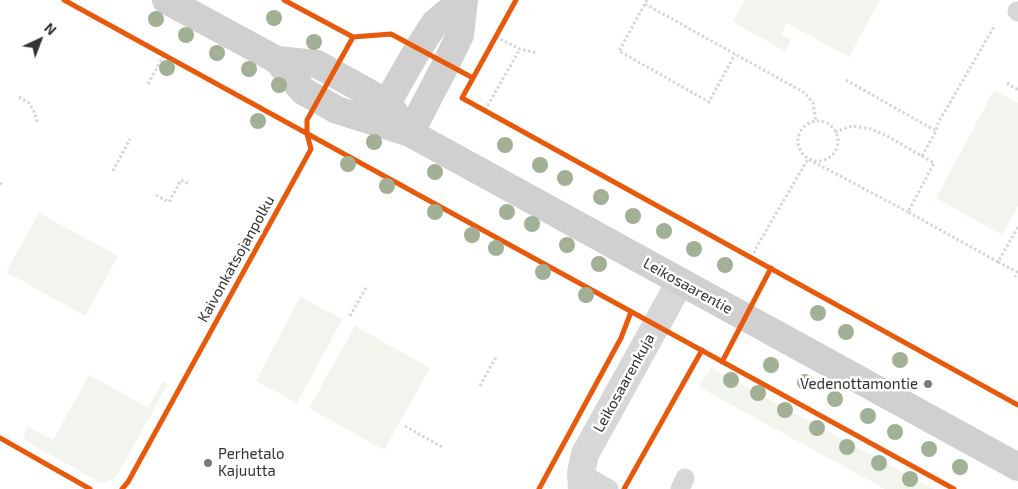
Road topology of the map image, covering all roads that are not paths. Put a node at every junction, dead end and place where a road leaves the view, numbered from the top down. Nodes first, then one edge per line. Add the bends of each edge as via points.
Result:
1 (166, 0) edge
2 (463, 0) edge
3 (276, 60) junction
4 (387, 103) junction
5 (410, 133) junction
6 (680, 282) junction
7 (1018, 467) edge
8 (582, 481) edge
9 (609, 489) edge

1 - 3 street, Leikosaarentie
2 - 4 street via 435,23
2 - 5 street via 460,35
3 - 4 street, Leikosaarentie via 318,64
3 - 5 street, Leikosaarentie via 303,91 337,110
4 - 5 street, Leikosaarentie
5 - 6 street, Leikosaarentie
6 - 7 street, Leikosaarentie
6 - 8 street, Leikosaarenkuja via 585,454
8 - 9 lane

